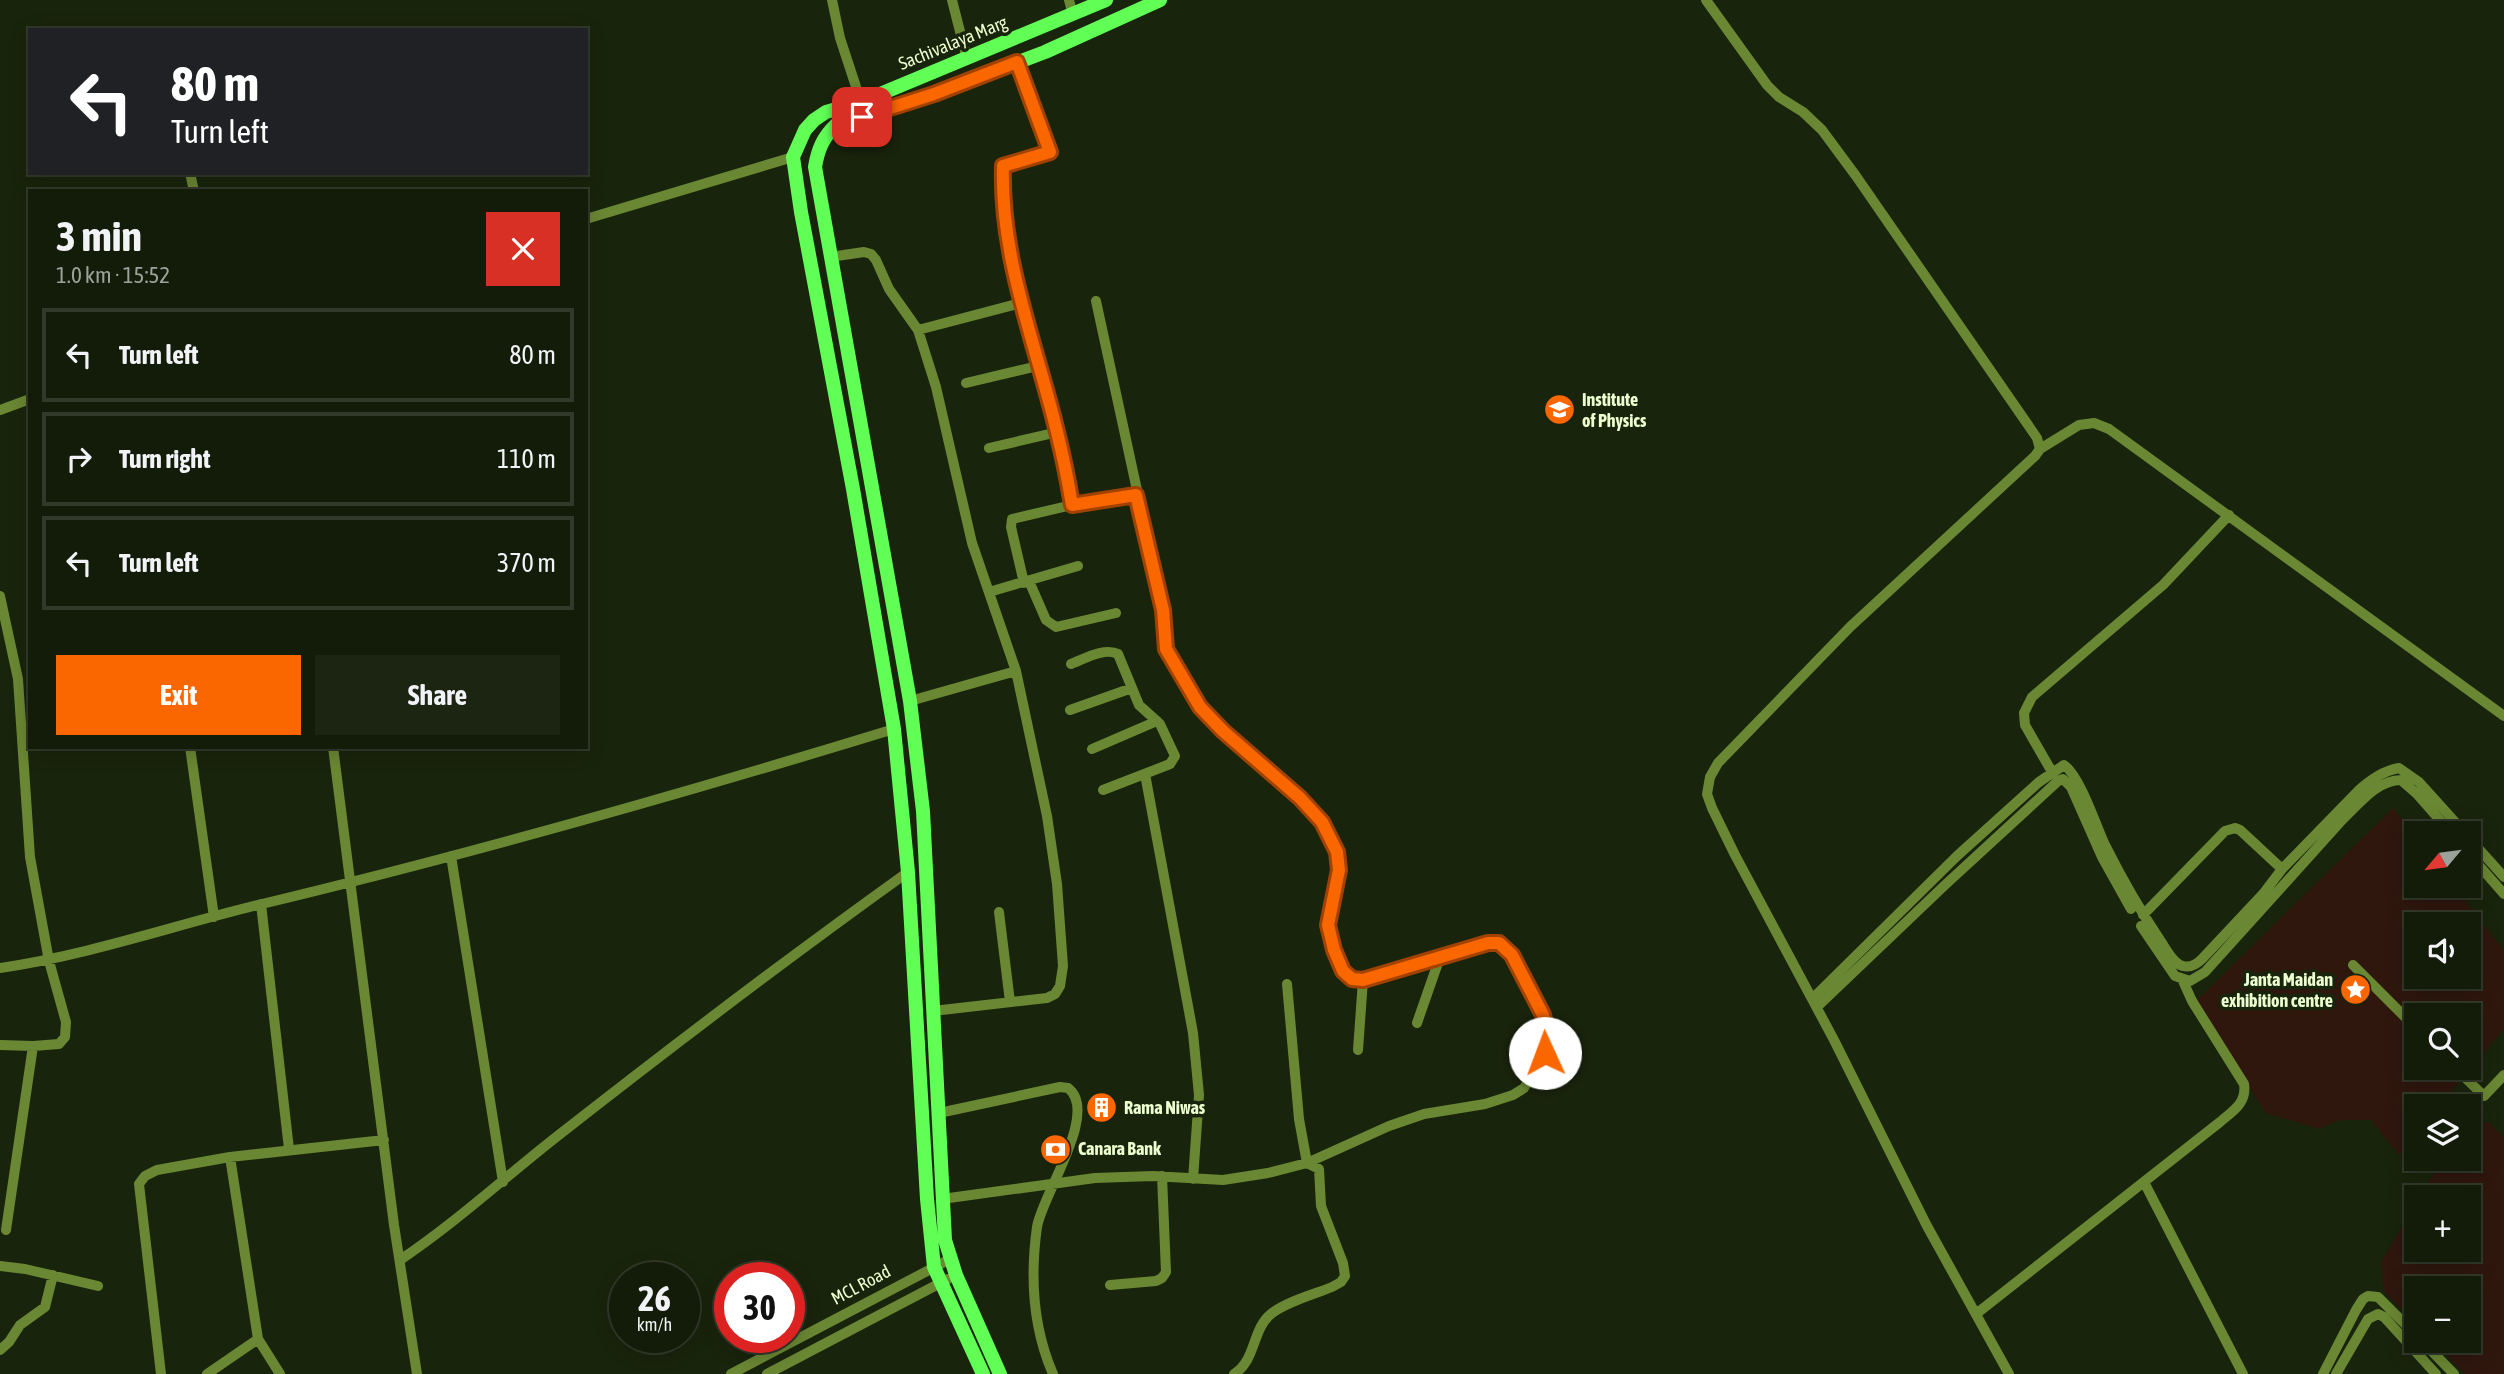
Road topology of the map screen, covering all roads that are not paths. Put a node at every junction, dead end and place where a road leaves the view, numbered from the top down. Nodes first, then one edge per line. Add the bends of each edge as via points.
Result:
1 (832, 0) edge
2 (952, 0) edge
3 (1069, 0) edge
4 (1106, 0) edge
5 (1160, 0) edge
6 (1706, 0) edge
7 (1073, 15) junction
8 (1045, 27) junction
9 (1054, 47) junction
10 (967, 59) junction
11 (1017, 62) junction
12 (861, 102) junction
13 (793, 157) junction
14 (588, 218) edge
15 (830, 257) junction
16 (1096, 301) dead end
17 (1021, 303) junction
18 (918, 330) junction
19 (1038, 366) junction
20 (966, 383) dead end
21 (28, 400) edge
22 (0, 410) edge
23 (1058, 432) junction
24 (989, 449) dead end
25 (2040, 449) junction
26 (1136, 495) junction
27 (1072, 505) junction
28 (2229, 515) junction
29 (1078, 566) dead end
30 (1026, 582) junction
31 (989, 592) junction
32 (0, 596) edge
33 (1116, 613) dead end
34 (3, 619) edge
35 (1071, 664) dead end
36 (1016, 671) junction
37 (1132, 688) junction
38 (911, 701) junction
39 (1070, 710) dead end
40 (2504, 716) edge
41 (1157, 721) junction
42 (894, 729) junction
43 (190, 749) edge
44 (333, 749) edge
45 (1092, 749) dead end
46 (2052, 772) junction
47 (1145, 774) junction
48 (1102, 790) dead end
49 (923, 815) junction
50 (903, 817) junction
51 (2441, 821) edge
52 (2454, 821) edge
53 (2482, 852) edge
54 (451, 856) junction
55 (2282, 869) junction
56 (2482, 869) edge
57 (908, 872) junction
58 (2504, 877) edge
59 (350, 884) junction
60 (2504, 894) edge
61 (261, 904) junction
62 (999, 912) dead end
63 (2143, 915) junction
64 (214, 917) junction
65 (1440, 957) junction
66 (49, 961) junction
67 (2353, 965) dead end
68 (0, 968) edge
69 (1363, 980) junction
70 (2183, 981) junction
71 (1287, 984) dead end
72 (1010, 1002) junction
73 (1815, 1003) junction
74 (933, 1011) junction
75 (2404, 1016) edge
76 (1416, 1023) dead end
77 (0, 1045) edge
78 (33, 1046) junction
79 (1358, 1050) dead end
80 (2504, 1075) edge
81 (2467, 1080) edge
82 (939, 1113) junction
83 (384, 1140) junction
84 (289, 1149) junction
85 (230, 1157) junction
86 (1307, 1163) junction
87 (1162, 1176) junction
88 (1192, 1178) junction
89 (503, 1182) junction
90 (2144, 1182) junction
91 (1052, 1185) junction
92 (942, 1199) junction
93 (5, 1206) edge
94 (6, 1230) dead end
95 (950, 1259) junction
96 (400, 1260) junction
97 (0, 1266) edge
98 (934, 1267) junction
99 (53, 1275) junction
100 (956, 1275) junction
101 (940, 1283) junction
102 (1110, 1285) dead end
103 (98, 1286) dead end
104 (1976, 1314) junction
105 (2404, 1323) edge
106 (258, 1339) junction
107 (0, 1350) edge
108 (2434, 1353) edge
109 (161, 1374) edge
110 (207, 1374) edge
111 (280, 1374) edge
112 (417, 1374) edge
113 (731, 1374) edge
114 (767, 1374) edge
115 (983, 1374) edge
116 (1000, 1374) edge
117 (1053, 1374) edge
118 (1234, 1374) edge
119 (2009, 1374) edge
120 (2243, 1374) edge
121 (2323, 1374) edge
122 (2336, 1374) edge
123 (2436, 1374) edge
124 (2454, 1374) edge

1 - 12 street
2 - 10 street
3 - 7 street
4 - 7 main road, Sachivalaya Marg
5 - 9 main road
6 - 25 street via 1767,85 1822,130 2037,438
7 - 8 main road, Sachivalaya Marg
8 - 9 main road
8 - 10 main road, Sachivalaya Marg
9 - 11 main road
10 - 12 main road, Sachivalaya Marg
11 - 15 main road via 837,124 828,133 818,149 815,167
11 - 17 street via 1050,152 1003,166 1006,226
12 - 13 main road, Sachivalaya Marg via 814,120
13 - 14 street
13 - 42 main road
15 - 18 street via 871,254
15 - 38 main road
16 - 26 street
17 - 18 street
17 - 19 street
18 - 31 street
19 - 20 street
19 - 23 street
21 - 22 street
23 - 24 street
23 - 27 street
25 - 28 street via 2078,425 2094,423
25 - 73 street via 1850,627 1718,763 1710,777 1707,794 1713,808
26 - 27 street
26 - 69 street via 1163,610 1166,649 1200,707 1322,822 1337,852 1339,870 1328,925 1334,950 1343,971 1352,979
27 - 30 street via 1013,519 1011,527
28 - 40 street
28 - 46 street via 2163,585 2032,697 2024,713 2025,725
29 - 30 street
30 - 31 street
30 - 33 street via 1046,620 1056,627
31 - 36 street
32 - 34 street
34 - 66 street via 18,679 30,857
35 - 37 street via 1114,651 1121,657
36 - 38 street
36 - 72 street via 1047,816 1063,966 1055,994
37 - 39 street
37 - 41 street via 1139,705
38 - 49 main road
41 - 45 street
41 - 47 street via 1174,761
42 - 50 main road
42 - 54 street via 660,801
43 - 64 street
44 - 59 street
46 - 63 street via 2064,765 2069,769
46 - 73 street via 1958,856
47 - 48 street
47 - 88 street via 1193,1033 1199,1095
49 - 50 main road
49 - 74 main road
50 - 57 main road
51 - 70 street via 2401,780 2382,785 2343,819 2205,972
52 - 55 street via 2419,782 2399,768 2389,770 2360,789
53 - 58 street
54 - 59 street
54 - 89 street
55 - 63 street via 2240,830 2231,829
55 - 63 street via 2195,965 2180,966
56 - 60 street
57 - 89 street via 804,946
57 - 98 main road
59 - 61 street
59 - 83 street
61 - 64 street
61 - 84 street
62 - 72 street
64 - 66 street
65 - 69 street
65 - 76 street
65 - 86 street via 1488,943 1499,943 1512,955 1548,1032 1545,1053 1524,1087 1485,1104 1424,1114 1389,1126
66 - 68 street
66 - 78 street via 66,1023 65,1037 59,1044
67 - 75 street
69 - 79 street
70 - 73 street via 2140,924 2063,779
70 - 90 street via 2246,1094 2238,1106
71 - 86 street
72 - 74 street
73 - 104 street
74 - 82 main road
77 - 78 street
78 - 93 street
80 - 81 street via 2484,1097
82 - 91 street via 1068,1088 1076,1098 1077,1123
82 - 92 main road
83 - 84 street
83 - 96 street
84 - 85 street
85 - 106 street
85 - 109 street via 157,1170 139,1184
86 - 88 street via 1223,1180
86 - 118 street via 1319,1169 1321,1206 1345,1276 1332,1287 1271,1313 1250,1357
87 - 88 street
87 - 91 street
87 - 102 street via 1166,1272 1156,1281
89 - 96 street
90 - 104 street
90 - 120 street
91 - 92 street
91 - 117 street via 1038,1224 1034,1298
92 - 95 main road
93 - 94 street
95 - 98 street, MCL Road
95 - 100 main road
96 - 112 street
97 - 99 street
98 - 101 main road
98 - 113 street, MCL Road
99 - 103 street
99 - 107 street via 45,1307 20,1325
100 - 101 street, MCL Road
100 - 116 main road
101 - 114 street, MCL Road
101 - 115 main road
104 - 119 street
105 - 121 street via 2378,1297 2363,1299
106 - 110 street
106 - 111 street
108 - 124 street
122 - 123 street via 2368,1319 2378,1314

